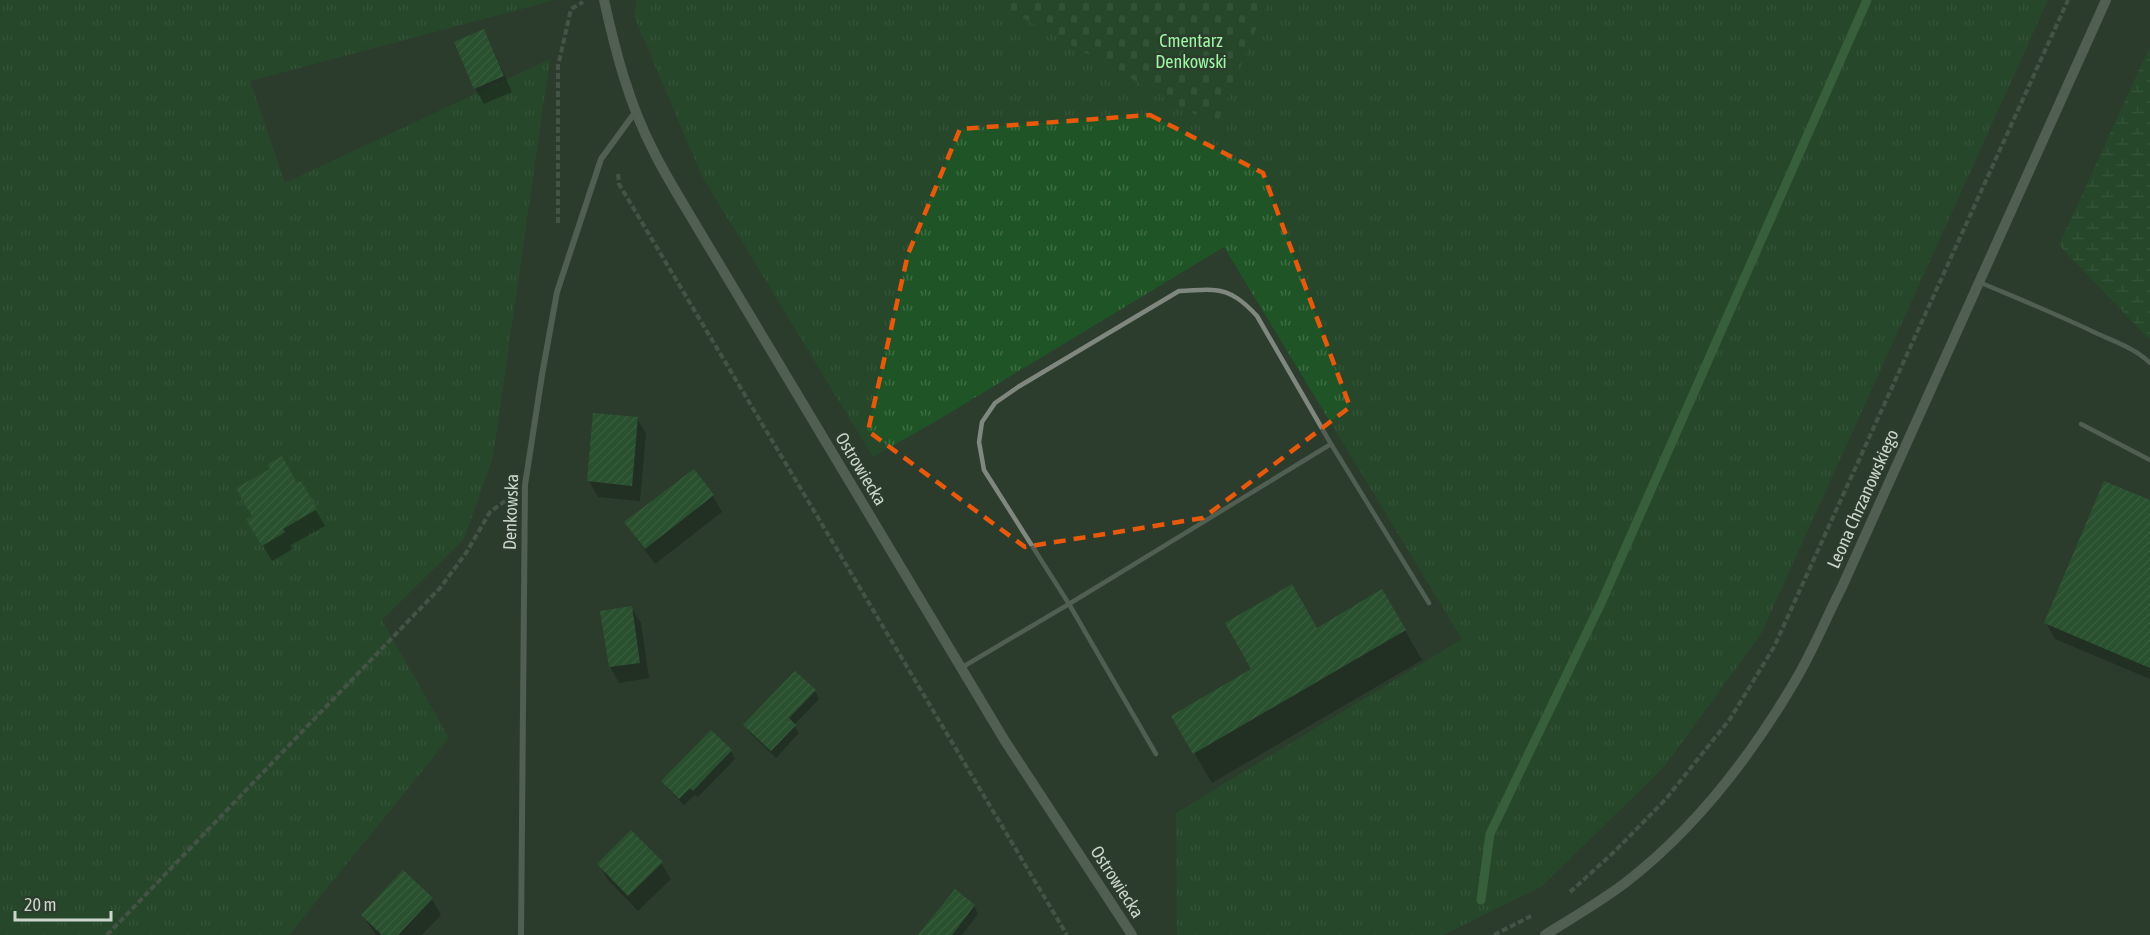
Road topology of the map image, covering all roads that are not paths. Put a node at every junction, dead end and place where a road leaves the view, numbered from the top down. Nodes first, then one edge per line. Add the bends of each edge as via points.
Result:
1 (604, 0) edge
2 (2106, 0) edge
3 (636, 111) junction
4 (1979, 282) junction
5 (2150, 363) edge
6 (2082, 424) dead end
7 (1330, 444) junction
8 (2150, 460) edge
9 (1429, 603) dead end
10 (1069, 604) junction
11 (961, 668) junction
12 (1156, 754) dead end
13 (521, 935) edge
14 (1132, 935) edge
15 (1545, 935) edge

1 - 3 street, Ostrowiecka
2 - 4 street, Leona Chrzanowskiego
3 - 11 street, Ostrowiecka via 652,149 694,222
3 - 13 street, Denkowska via 601,159 557,292 525,485
4 - 5 lane via 2142,354
4 - 15 street, Leona Chrzanowskiego via 1842,587 1796,679 1760,737 1717,794 1677,836 1626,882
6 - 8 lane
7 - 9 lane
7 - 10 lane
7 - 10 lane via 1257,316 1241,300 1212,290 1179,291 1018,387 995,403 982,422 979,442 984,470
10 - 11 lane
10 - 12 lane
11 - 14 street, Ostrowiecka

